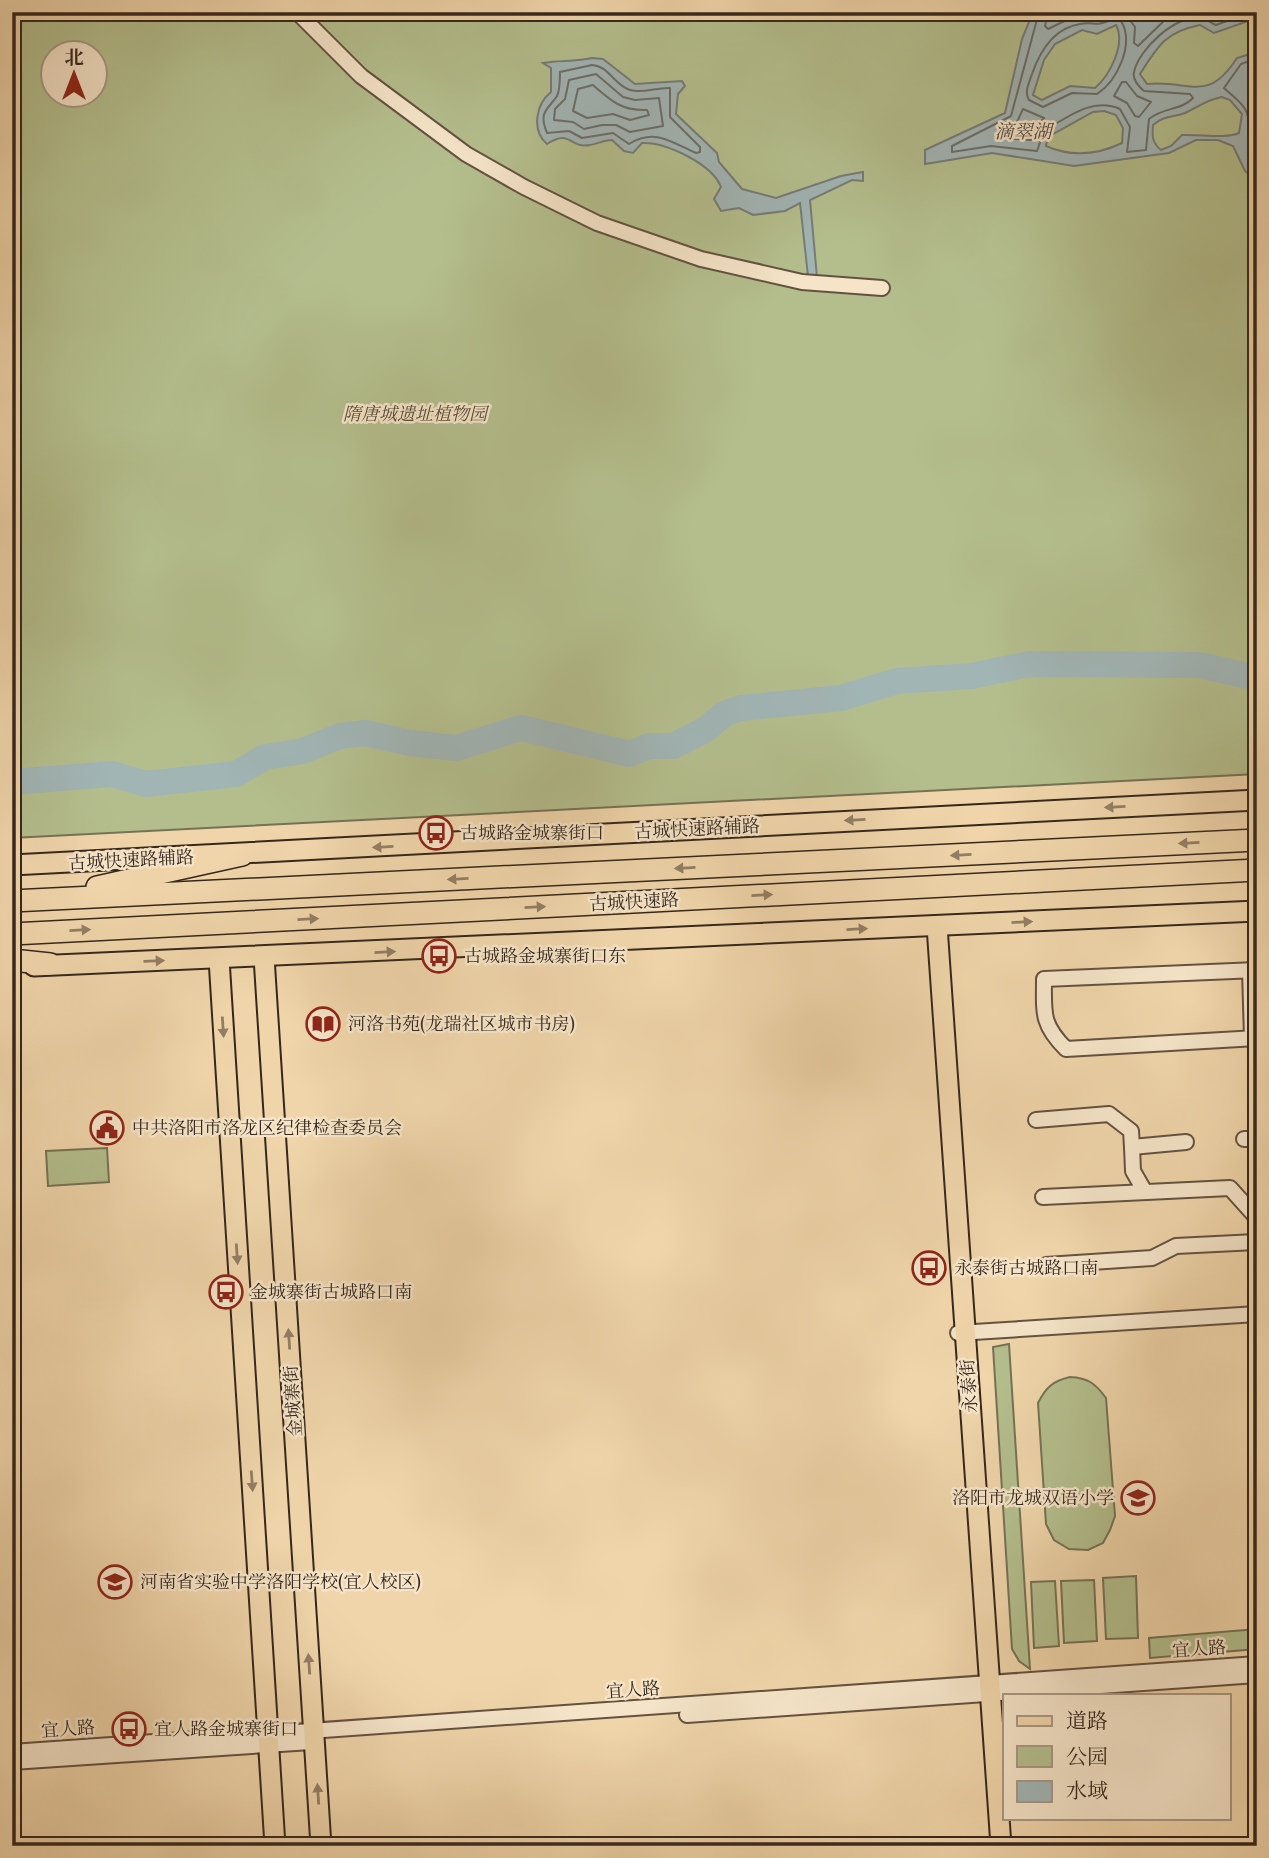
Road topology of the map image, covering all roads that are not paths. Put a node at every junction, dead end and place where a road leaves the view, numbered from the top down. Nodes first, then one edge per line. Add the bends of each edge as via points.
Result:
1 (297, 12) edge
2 (882, 288) dead end
3 (1257, 800) edge
4 (1257, 840) edge
5 (242, 855) junction
6 (12, 865) edge
7 (1257, 870) edge
8 (12, 900) edge
9 (37, 900) junction
10 (1257, 911) edge
11 (933, 926) junction
12 (12, 934) edge
13 (264, 957) junction
14 (219, 959) junction
15 (12, 960) edge
16 (50, 964) junction
17 (12, 967) edge
18 (1254, 970) edge
19 (1254, 1038) edge
20 (1036, 1120) dead end
21 (1186, 1142) dead end
22 (1132, 1147) junction
23 (1145, 1192) junction
24 (1043, 1197) dead end
25 (1256, 1218) edge
26 (1256, 1250) edge
27 (1046, 1265) dead end
28 (1257, 1314) edge
29 (962, 1333) junction
30 (1257, 1664) edge
31 (1257, 1675) edge
32 (985, 1689) junction
33 (314, 1737) junction
34 (268, 1741) junction
35 (12, 1752) edge
36 (12, 1762) edge
37 (275, 1846) edge
38 (321, 1846) edge
39 (991, 1846) edge
40 (1001, 1846) edge

1 - 2 street via 361,76 466,154 597,223 713,262 802,282
3 -> 5 main road, 古城快速路辅路
4 -> 9 highway, 古城快速路
5 - 6 main road, 古城快速路辅路
5 - 9 highway
12 -> 7 highway, 古城快速路
8 - 9 highway, 古城快速路
11 -> 10 main road
13 -> 11 main road
11 - 29 main road, 永泰街
13 - 14 main road
33 -> 13 main road, 金城寨街
16 -> 14 main road
14 -> 34 main road
15 - 16 highway
16 - 17 main road
18 - 19 street
18 - 19 street via 1044,979 1044,1011 1049,1032 1066,1049
20 - 22 street via 1109,1114 1131,1131
21 - 22 street
22 - 23 street via 1133,1171
23 - 24 street
23 - 25 street via 1230,1188
25 - 26 street
26 - 27 street via 1176,1246 1152,1258
28 - 29 street
29 - 32 main road, 永泰街
30 - 32 street, 宜人路
31 - 32 street, 宜人路
32 - 33 street, 宜人路
32 - 39 main road, 永泰街
32 - 40 main road, 永泰街
33 - 34 street, 宜人路
38 -> 33 main road, 金城寨街
34 - 35 street, 宜人路
34 - 36 street, 宜人路
34 - 37 main road

